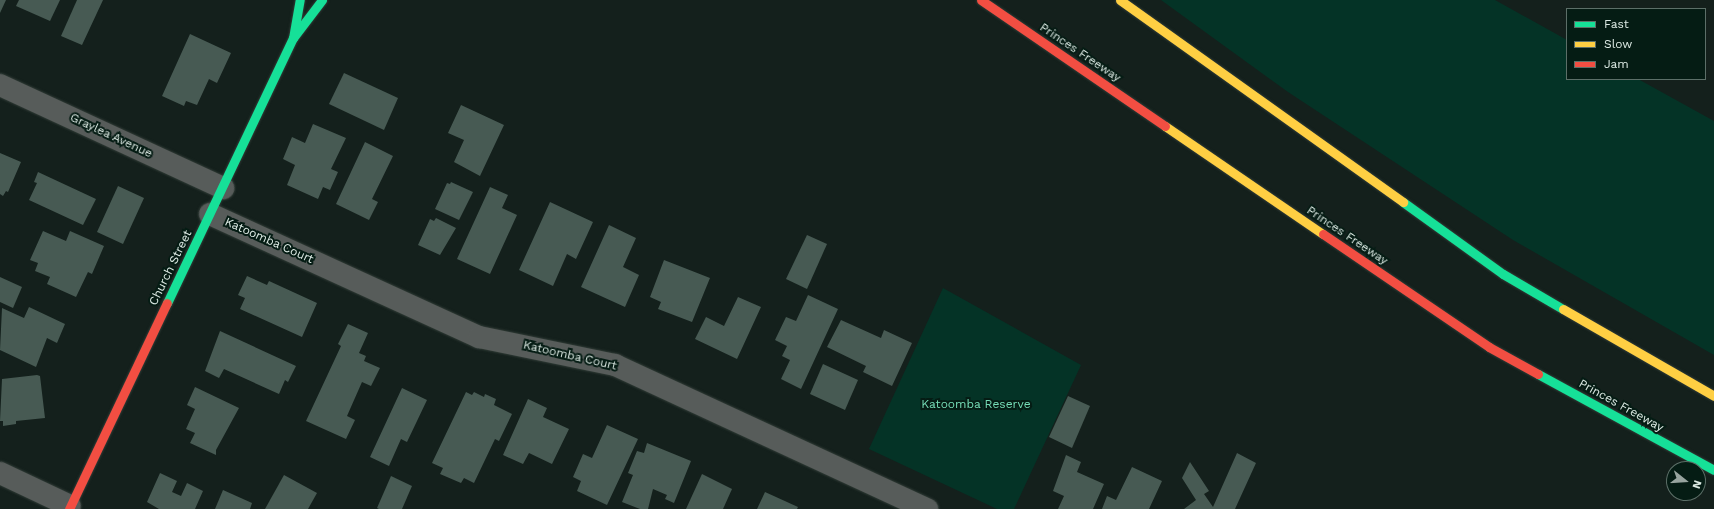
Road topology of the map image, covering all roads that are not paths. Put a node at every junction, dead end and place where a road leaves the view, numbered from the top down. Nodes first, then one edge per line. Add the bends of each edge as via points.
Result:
1 (300, 0) edge
2 (322, 0) edge
3 (980, 0) edge
4 (1120, 0) edge
5 (293, 38) junction
6 (0, 85) edge
7 (222, 188) junction
8 (210, 214) junction
9 (1714, 396) edge
10 (1714, 470) edge
11 (0, 473) edge
12 (70, 507) edge
13 (927, 509) edge

1 - 5 main road
2 - 5 main road
3 - 10 main road, Princes Freeway via 1489,347
4 - 9 main road via 1503,274
5 - 7 main road, Church Street
6 - 7 street, Graylea Avenue
7 - 8 main road, Church Street
8 - 12 main road, Church Street
8 - 13 street, Katoomba Court via 479,337 615,365
11 - 12 street

